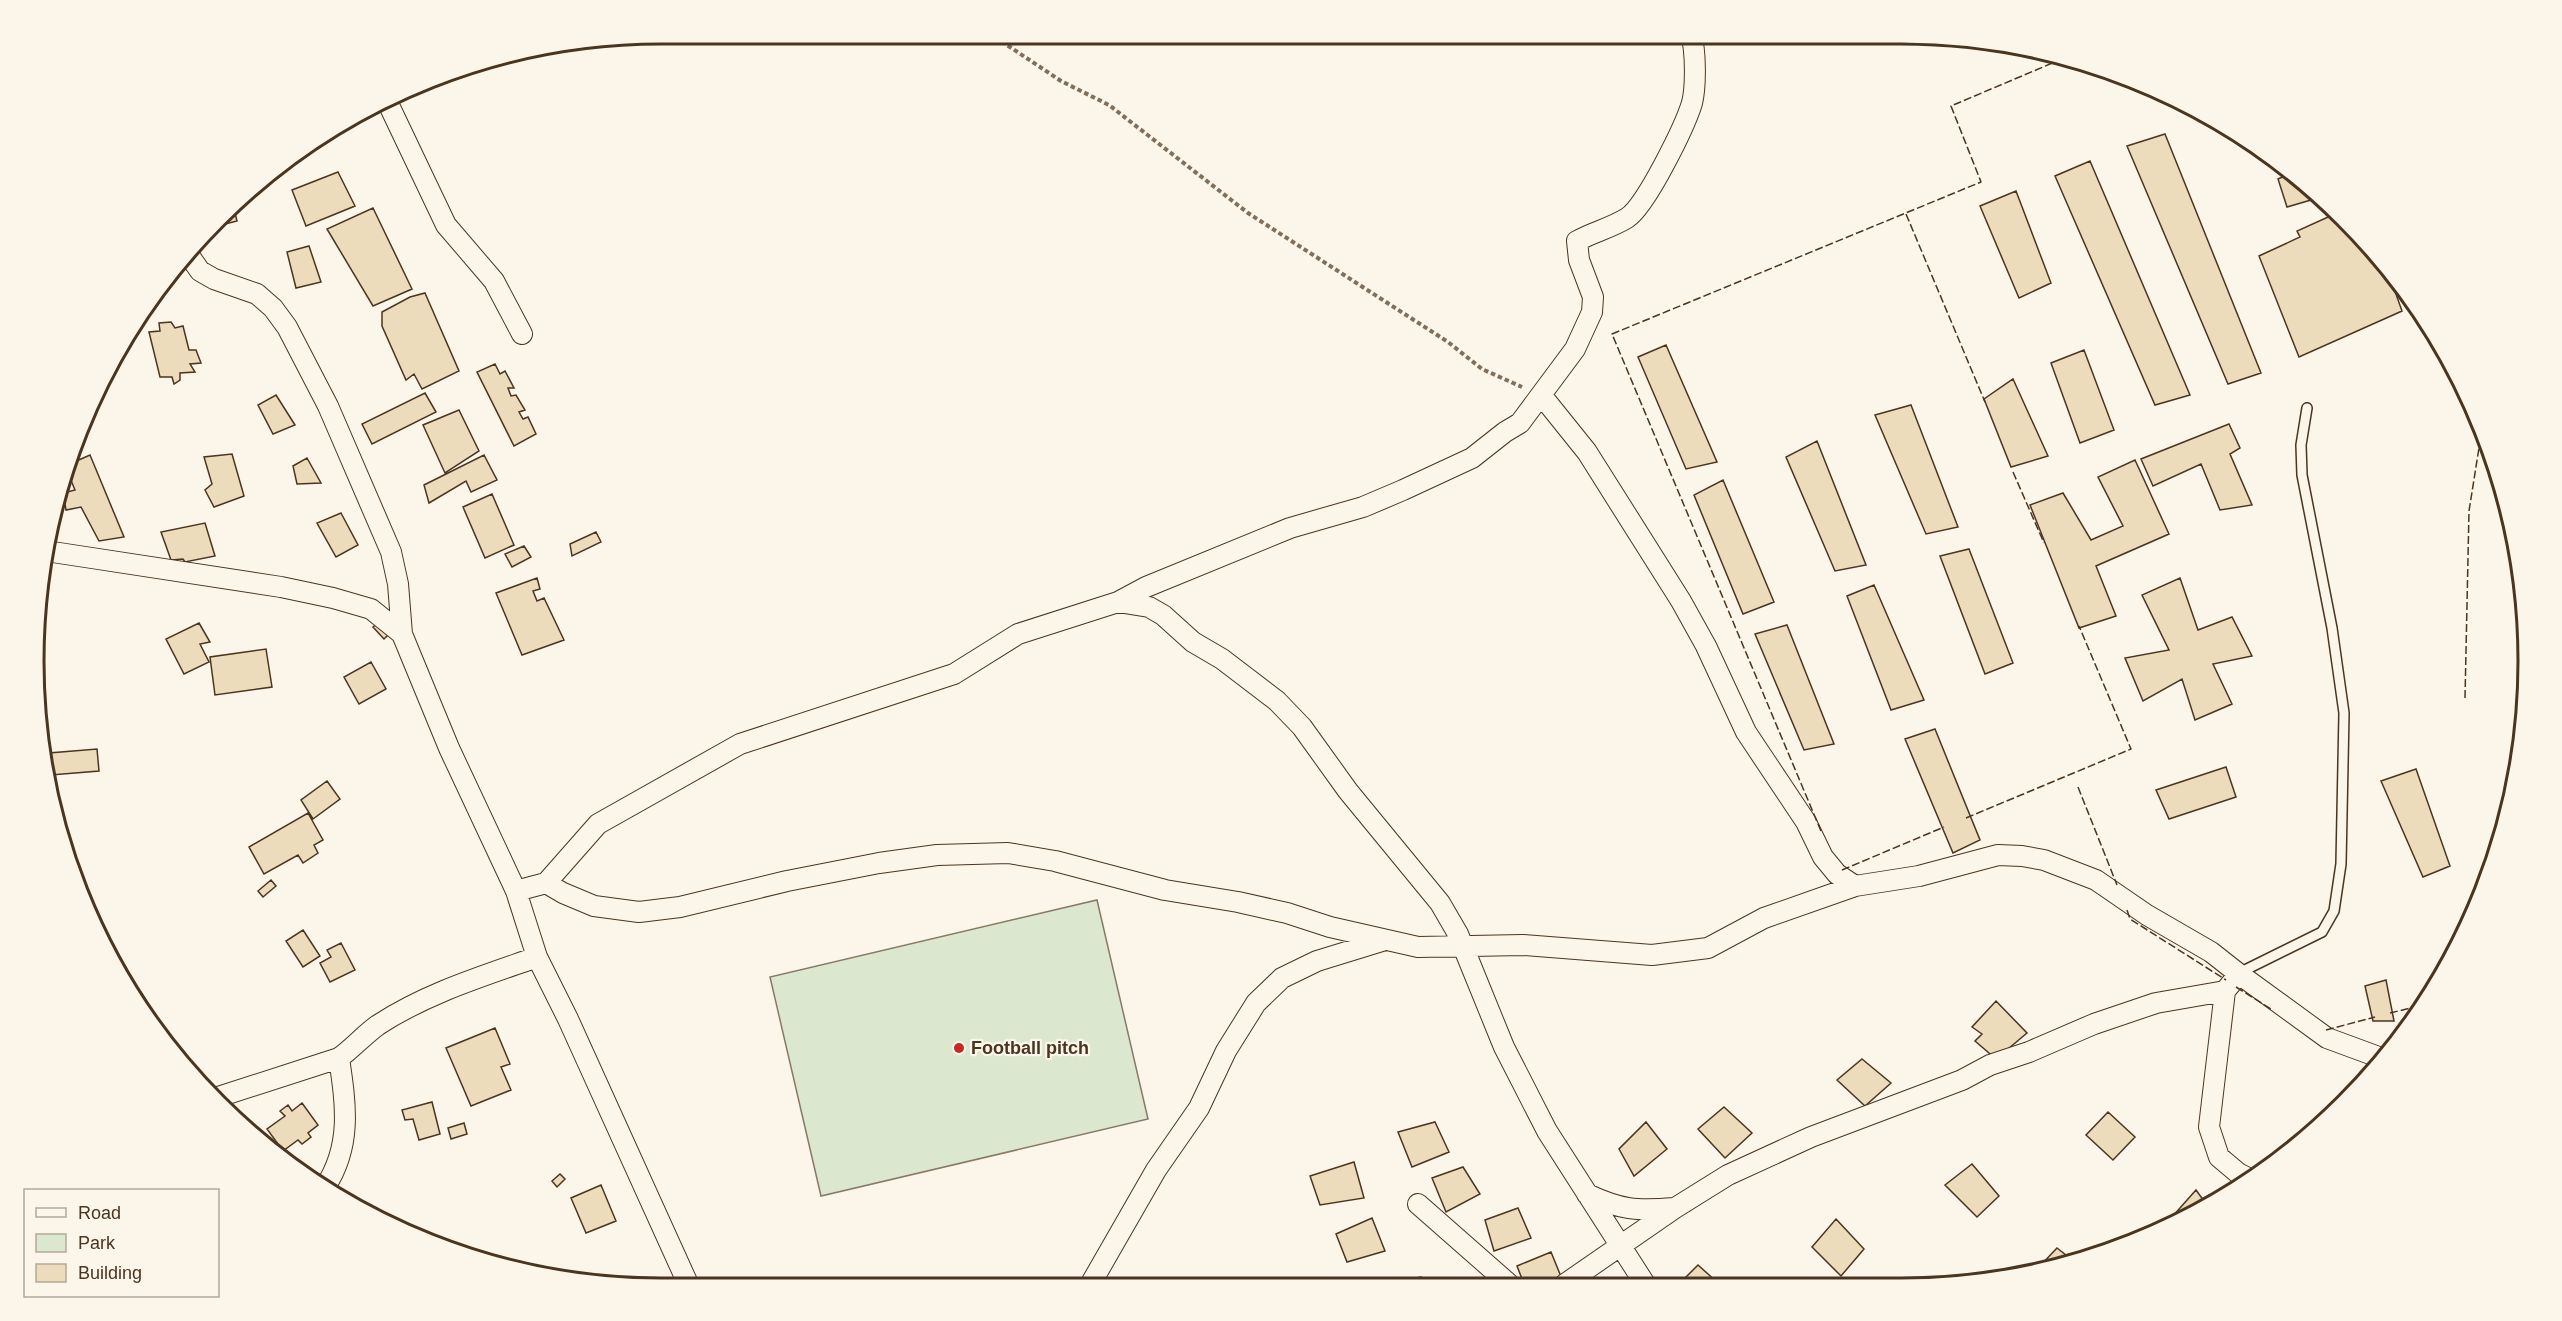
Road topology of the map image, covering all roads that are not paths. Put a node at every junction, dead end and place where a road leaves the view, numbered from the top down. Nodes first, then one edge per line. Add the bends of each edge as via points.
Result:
1 (1692, 44) edge
2 (389, 106) edge
3 (192, 260) edge
4 (522, 334) dead end
5 (1542, 396) junction
6 (2307, 408) dead end
7 (53, 552) edge
8 (1118, 602) junction
9 (402, 634) junction
10 (546, 883) junction
11 (1856, 886) junction
12 (516, 891) junction
13 (1384, 940) junction
14 (1461, 945) junction
15 (537, 957) junction
16 (2239, 974) junction
17 (2225, 991) junction
18 (2375, 1056) edge
19 (339, 1058) junction
20 (223, 1096) edge
21 (2242, 1175) edge
22 (329, 1181) edge
23 (1587, 1194) junction
24 (1418, 1204) dead end
25 (1674, 1208) junction
26 (1620, 1245) junction
27 (685, 1278) edge
28 (1094, 1278) edge
29 (1502, 1278) edge
30 (1573, 1278) edge
31 (1641, 1278) edge

1 - 5 street via 1692,100 1686,120 1643,202 1627,218 1577,242 1579,260 1593,297 1592,312 1575,349
2 - 4 street via 446,225 494,281
3 - 9 street via 200,271 214,279 257,294 287,327 328,406 391,552
5 - 8 street via 1520,423 1472,458 1363,507 1290,528
5 - 11 street via 1587,452 1681,601 1746,732 1806,822 1823,857 1837,874
6 - 16 lane via 2301,445 2302,475 2336,650 2344,713 2341,864 2334,911 2322,932
7 - 9 street via 333,598 371,609
8 - 10 street via 1018,634 954,674 740,744 598,824
8 - 14 street via 1149,607 1163,615 1193,642 1277,701 1302,727 1348,791 1440,903
9 - 12 street via 449,748
10 - 12 street
10 - 13 street via 594,906 639,912 680,907 879,863 937,855 1008,853 1165,890 1277,910
11 - 14 street via 1764,918 1708,948 1688,953 1652,955 1523,945
11 - 16 street via 1919,876 1998,855 2044,860 2096,880 2211,952
12 - 15 street
13 - 14 street via 1418,946
13 - 28 street via 1317,961 1281,978 1256,1003 1226,1051 1199,1108 1156,1170
14 - 23 street via 1530,1100
15 - 19 street via 410,1007 376,1027
15 - 27 street
16 - 17 street
16 - 18 street via 2327,1038
17 - 21 street via 2209,1128 2219,1157
17 - 25 street via 2156,1003 2094,1024 1962,1080 1811,1137 1728,1175
19 - 20 street
19 - 22 street via 346,1132 337,1169
23 - 25 street via 1634,1210
23 - 26 street
24 - 29 street
25 - 26 street
26 - 30 street
26 - 31 street

